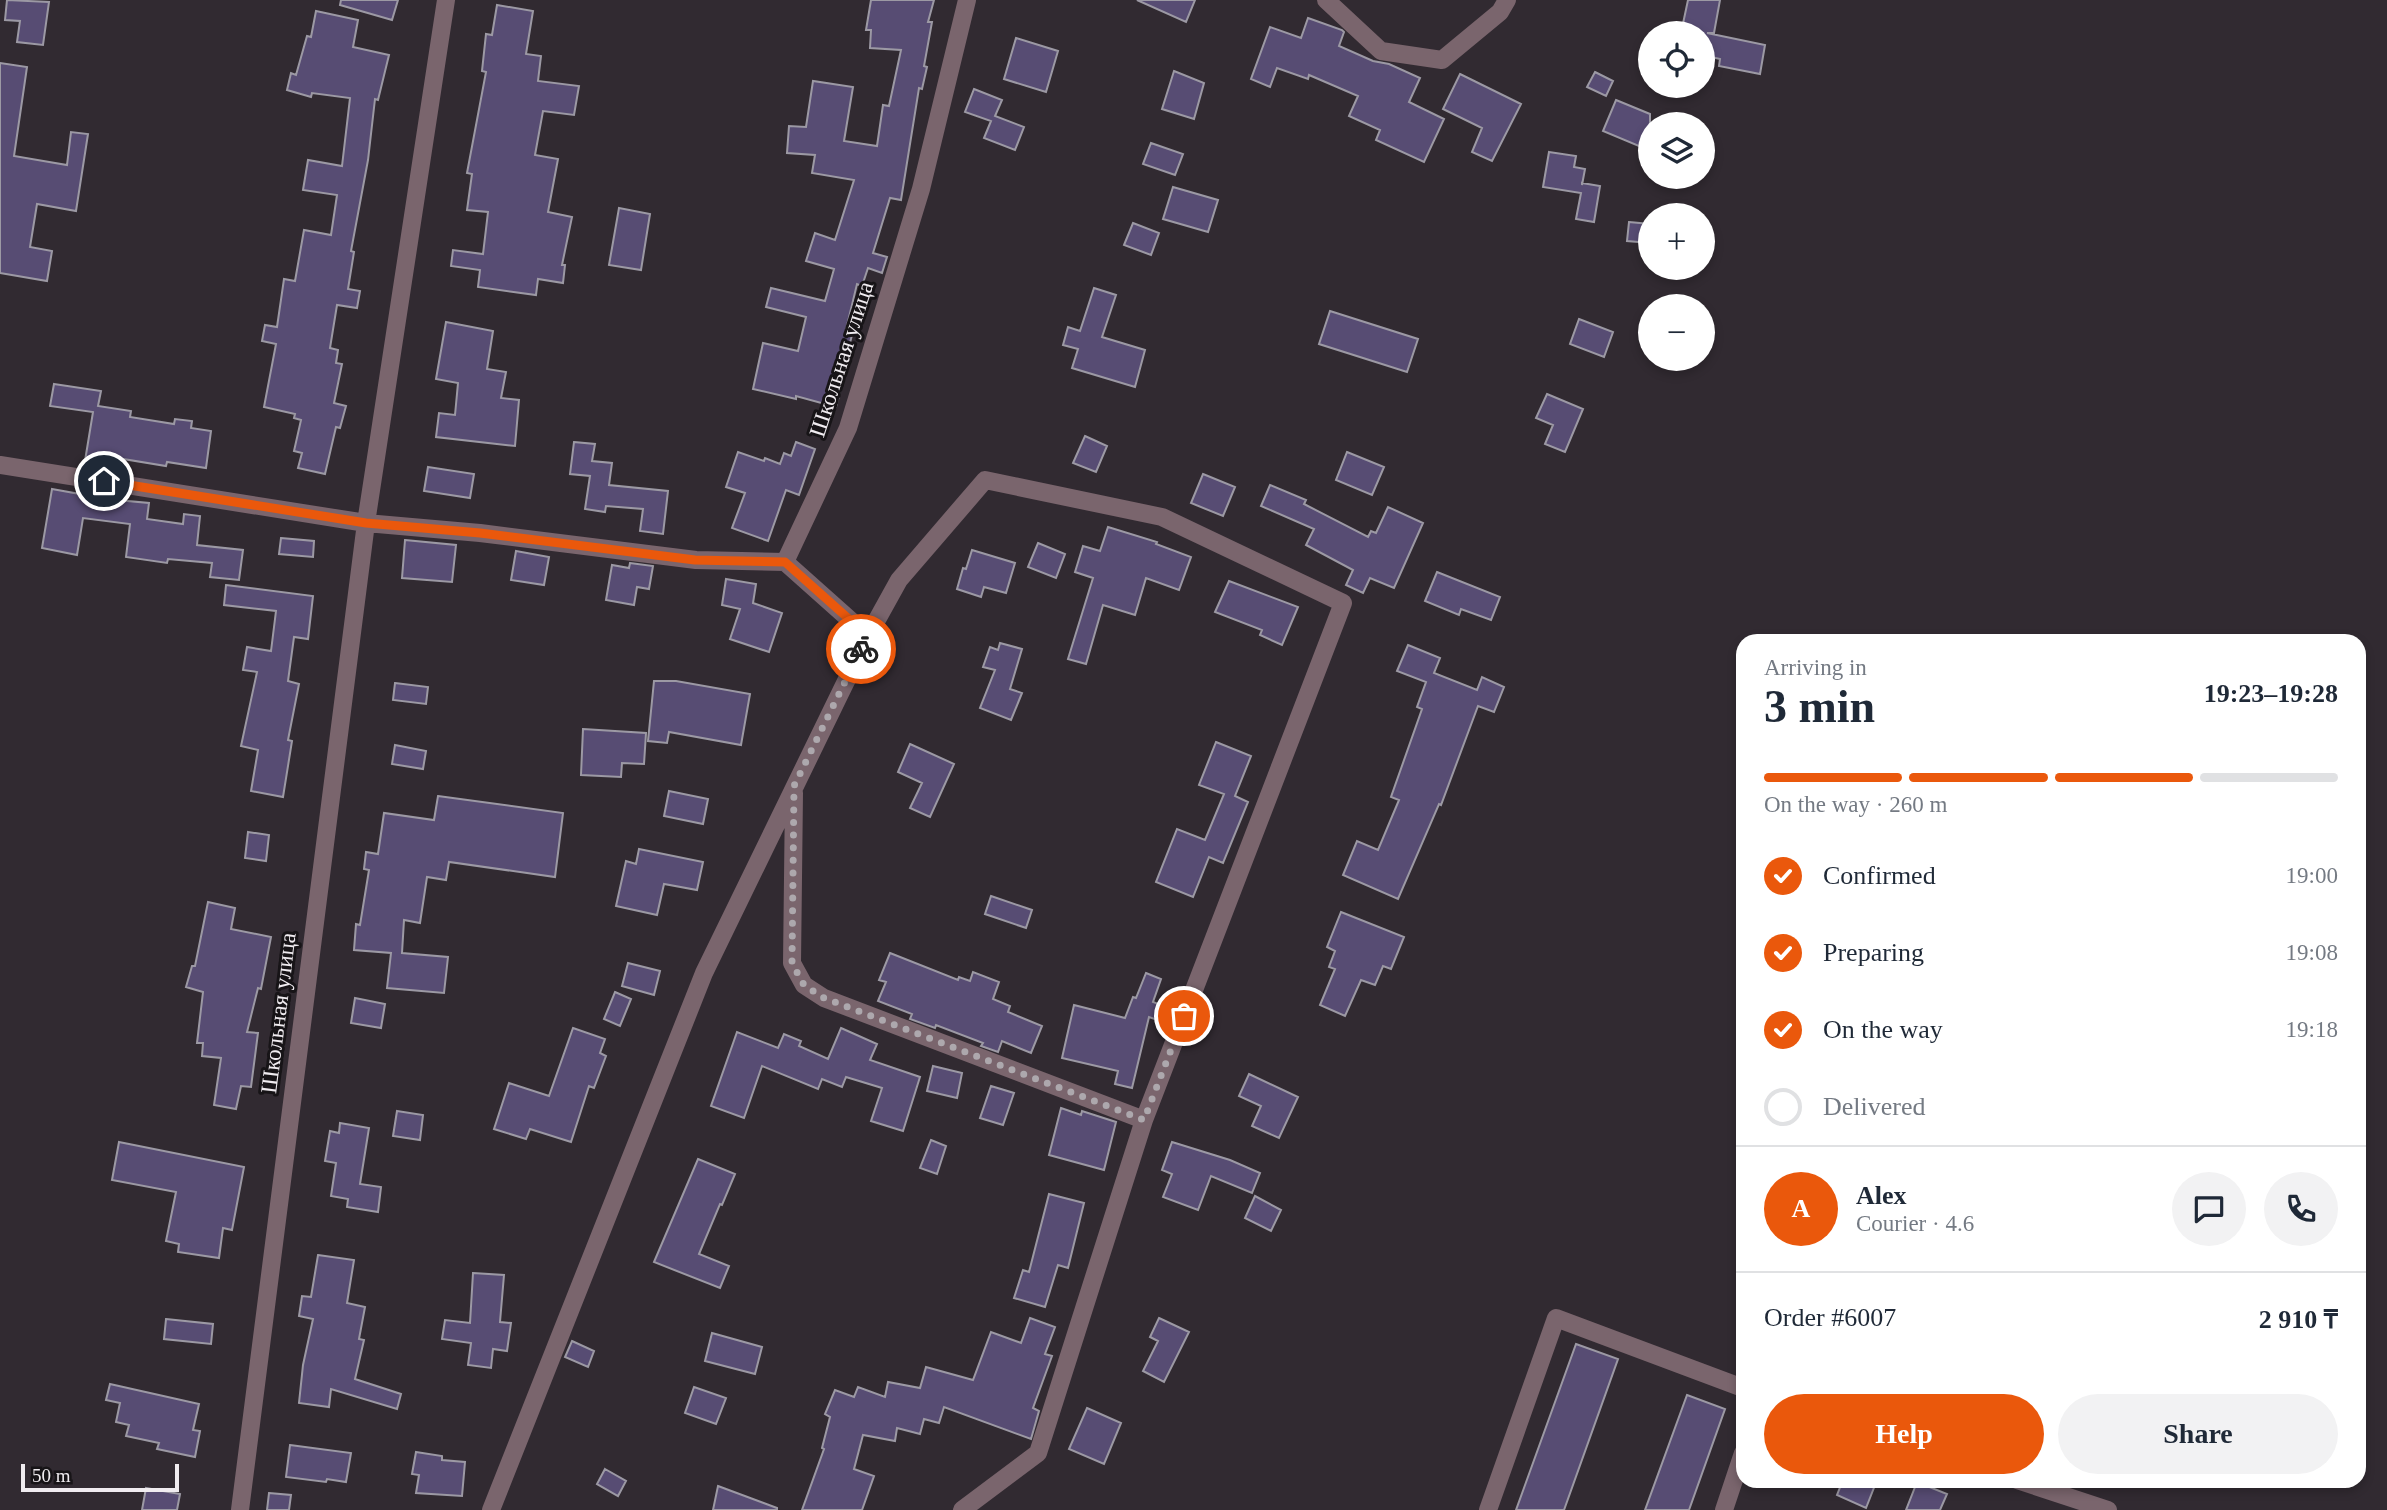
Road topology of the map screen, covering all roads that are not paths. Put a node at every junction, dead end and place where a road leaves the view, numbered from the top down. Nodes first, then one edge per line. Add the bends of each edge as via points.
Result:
1 (446, 0) edge
2 (967, 0) edge
3 (1326, 0) edge
4 (1507, 0) edge
5 (0, 465) edge
6 (366, 523) junction
7 (785, 562) junction
8 (868, 636) junction
9 (794, 786) junction
10 (1144, 1120) junction
11 (1736, 1385) edge
12 (1736, 1475) edge
13 (2041, 1488) edge
14 (240, 1510) edge
15 (491, 1510) edge
16 (962, 1510) edge
17 (1488, 1510) edge
18 (1724, 1510) edge
19 (2108, 1510) edge

1 - 6 street, Школьная улица
2 - 7 street, Школьная улица via 921,189 848,428
3 - 4 street via 1381,51 1441,60 1500,12
5 - 6 street
6 - 7 street via 695,560
6 - 14 street, Школьная улица
7 - 8 street
8 - 9 street
8 - 10 street via 899,580 985,480 1162,517 1343,603
9 - 10 street via 792,963 804,985 824,998
9 - 15 street via 704,973
10 - 16 street via 1038,1453
11 - 17 street via 1556,1318
12 - 18 street
13 - 19 street

